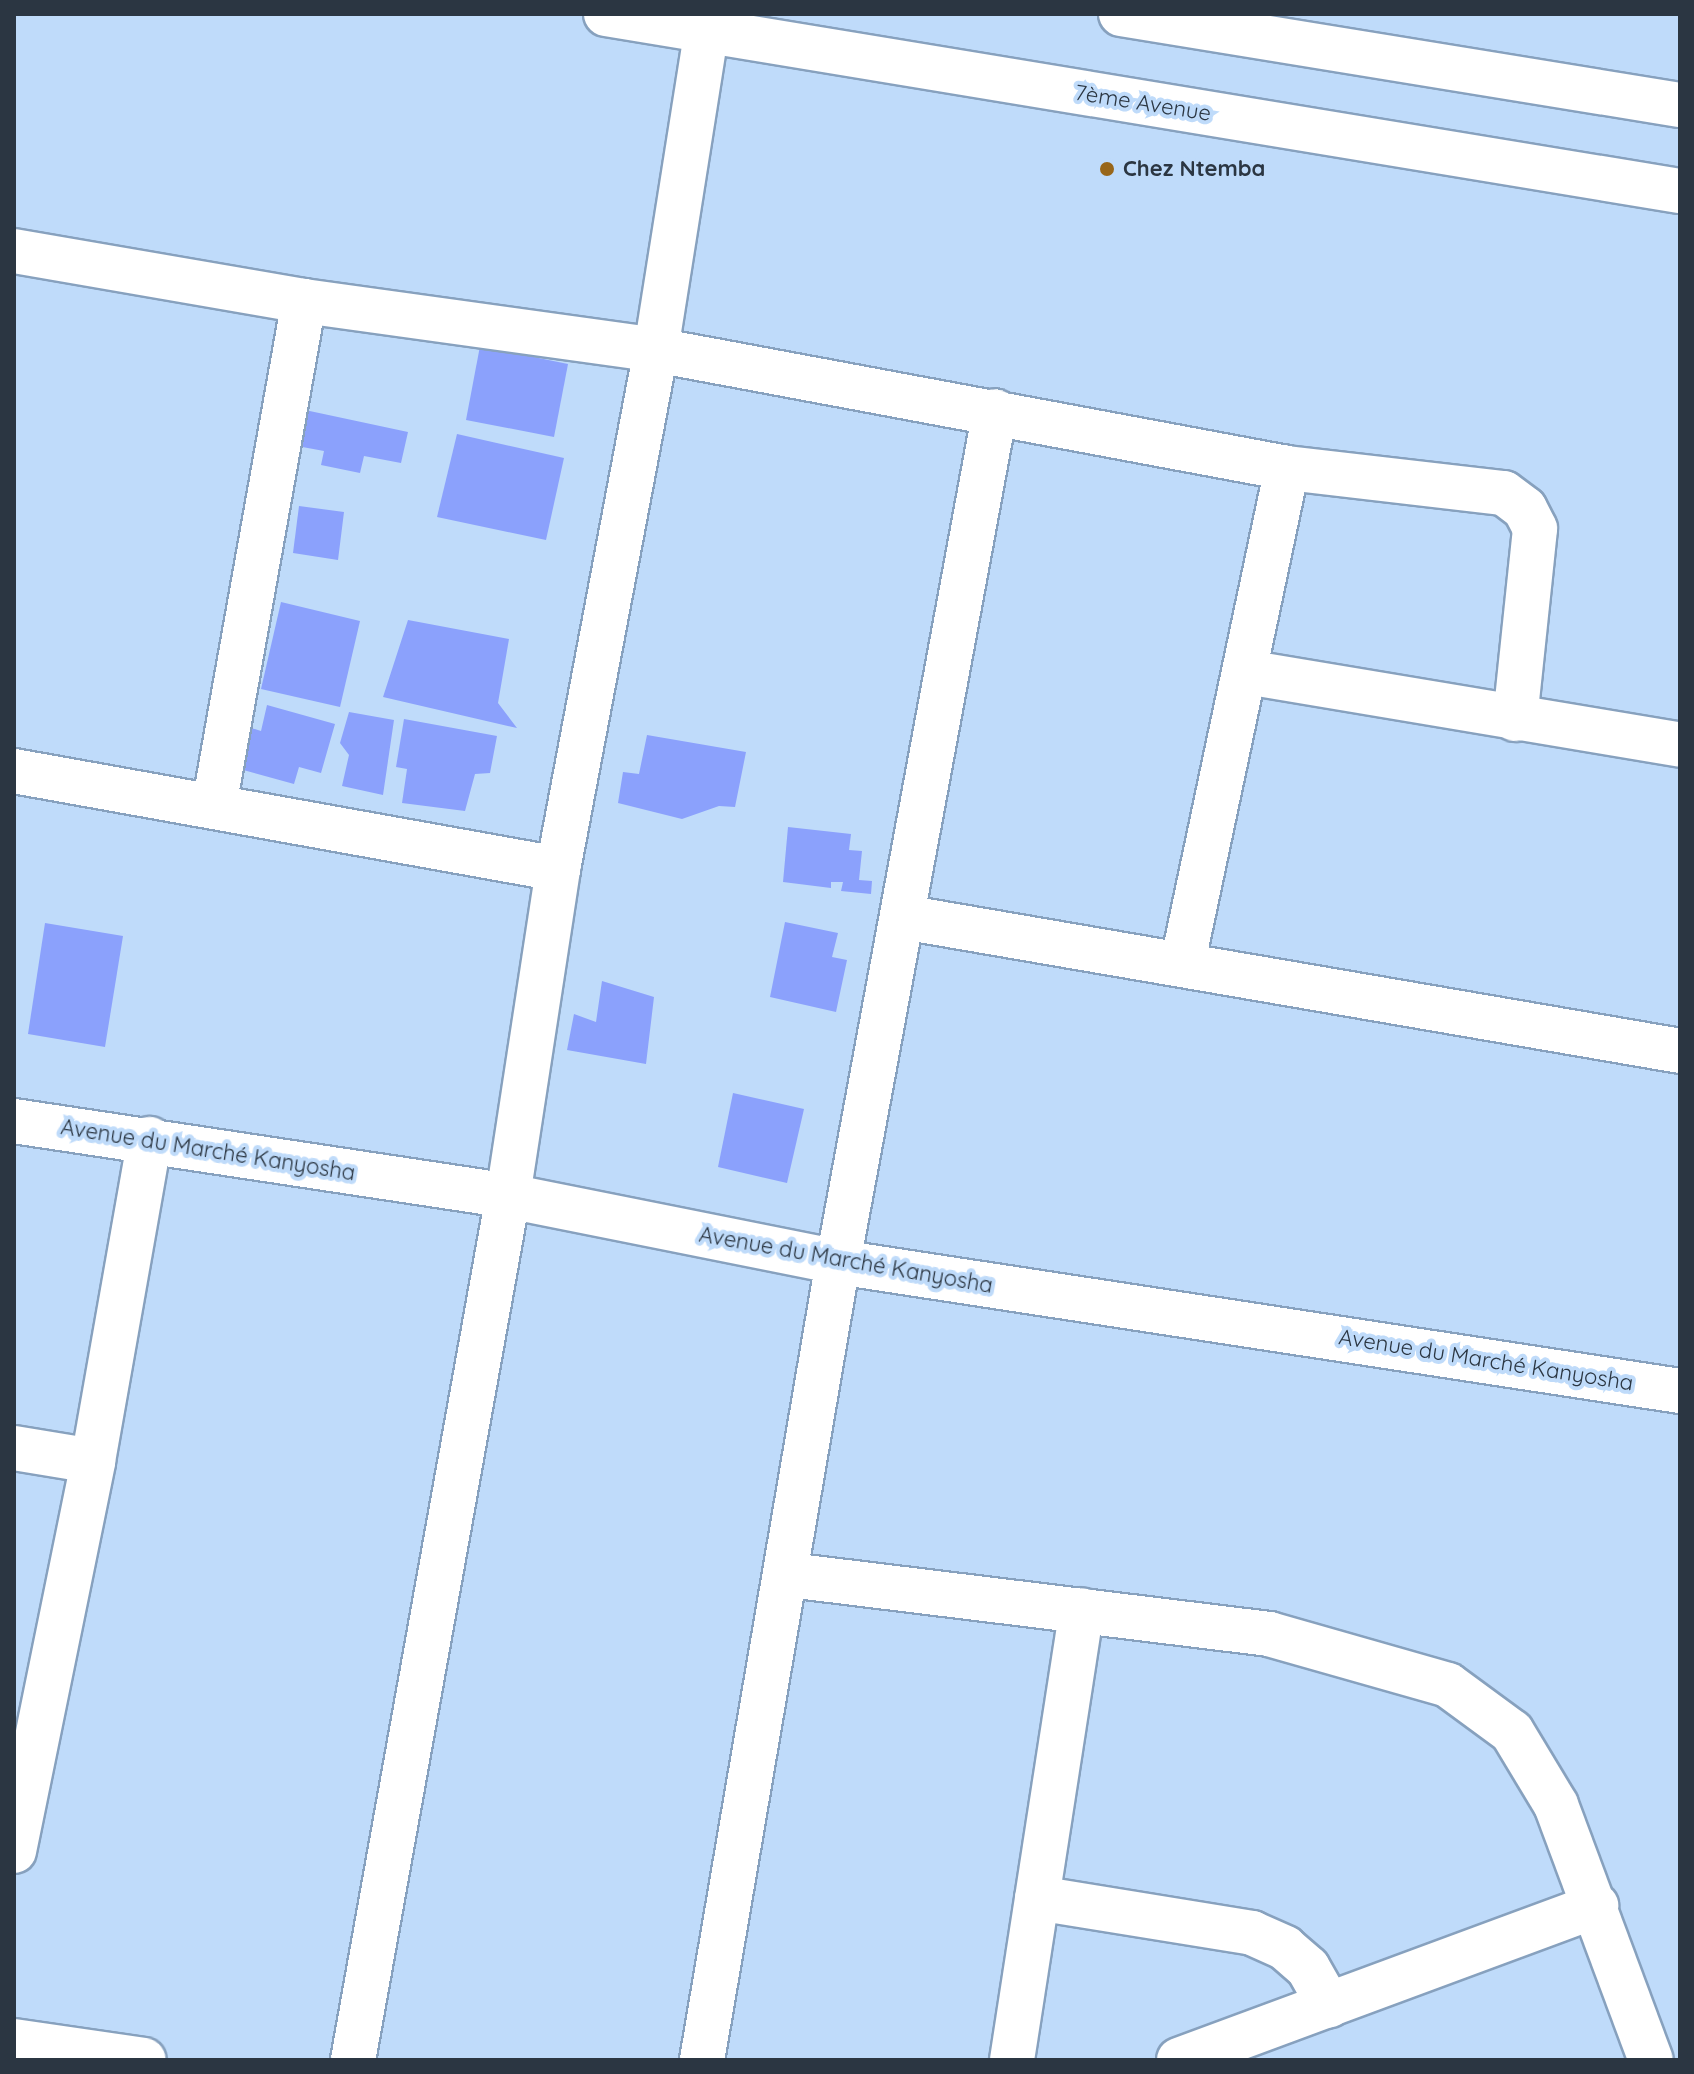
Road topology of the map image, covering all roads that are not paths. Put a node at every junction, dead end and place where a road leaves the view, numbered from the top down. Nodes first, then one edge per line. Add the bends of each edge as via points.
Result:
1 (606, 14) edge
2 (1121, 14) edge
3 (708, 22) edge
4 (1680, 105) edge
5 (1680, 191) edge
6 (14, 251) edge
7 (304, 301) junction
8 (656, 350) junction
9 (995, 411) junction
10 (1287, 468) junction
11 (1246, 672) junction
12 (1515, 719) junction
13 (1680, 745) edge
14 (14, 771) edge
15 (214, 806) junction
16 (558, 869) junction
17 (903, 917) junction
18 (1183, 961) junction
19 (1680, 1051) edge
20 (14, 1121) edge
21 (150, 1139) junction
22 (508, 1196) junction
23 (838, 1262) junction
24 (1680, 1391) edge
25 (14, 1448) edge
26 (93, 1461) junction
27 (789, 1575) junction
28 (1082, 1610) junction
29 (14, 1851) edge
30 (1037, 1898) junction
31 (1596, 1906) junction
32 (1329, 2005) junction
33 (14, 2041) edge
34 (144, 2060) edge
35 (353, 2060) edge
36 (702, 2060) edge
37 (1012, 2060) edge
38 (1179, 2060) edge
39 (1651, 2060) edge

1 - 3 street, 7ème Avenue
2 - 4 street
3 - 5 street, 7ème Avenue
3 - 8 street
6 - 7 street
7 - 8 street
7 - 15 street
8 - 9 street
8 - 16 street
9 - 10 street
9 - 17 street
10 - 11 street
10 - 12 street via 1504,493 1525,509 1535,529
11 - 12 street
11 - 18 street
12 - 13 street
14 - 15 street
15 - 16 street
16 - 22 street
17 - 18 street
17 - 23 street
18 - 19 street
20 - 21 street, Avenue du Marché Kanyosha
21 - 22 street, Avenue du Marché Kanyosha
21 - 26 street
22 - 23 street, Avenue du Marché Kanyosha
22 - 35 street
23 - 24 street, Avenue du Marché Kanyosha
23 - 27 street
25 - 26 street
26 - 29 street
27 - 28 street
27 - 36 street
28 - 30 street
28 - 31 street via 1269,1634 1448,1685 1512,1732 1556,1805
30 - 32 street via 1252,1933 1285,1948 1308,1968
30 - 37 street
31 - 32 street
31 - 39 street
32 - 38 street
33 - 34 street

